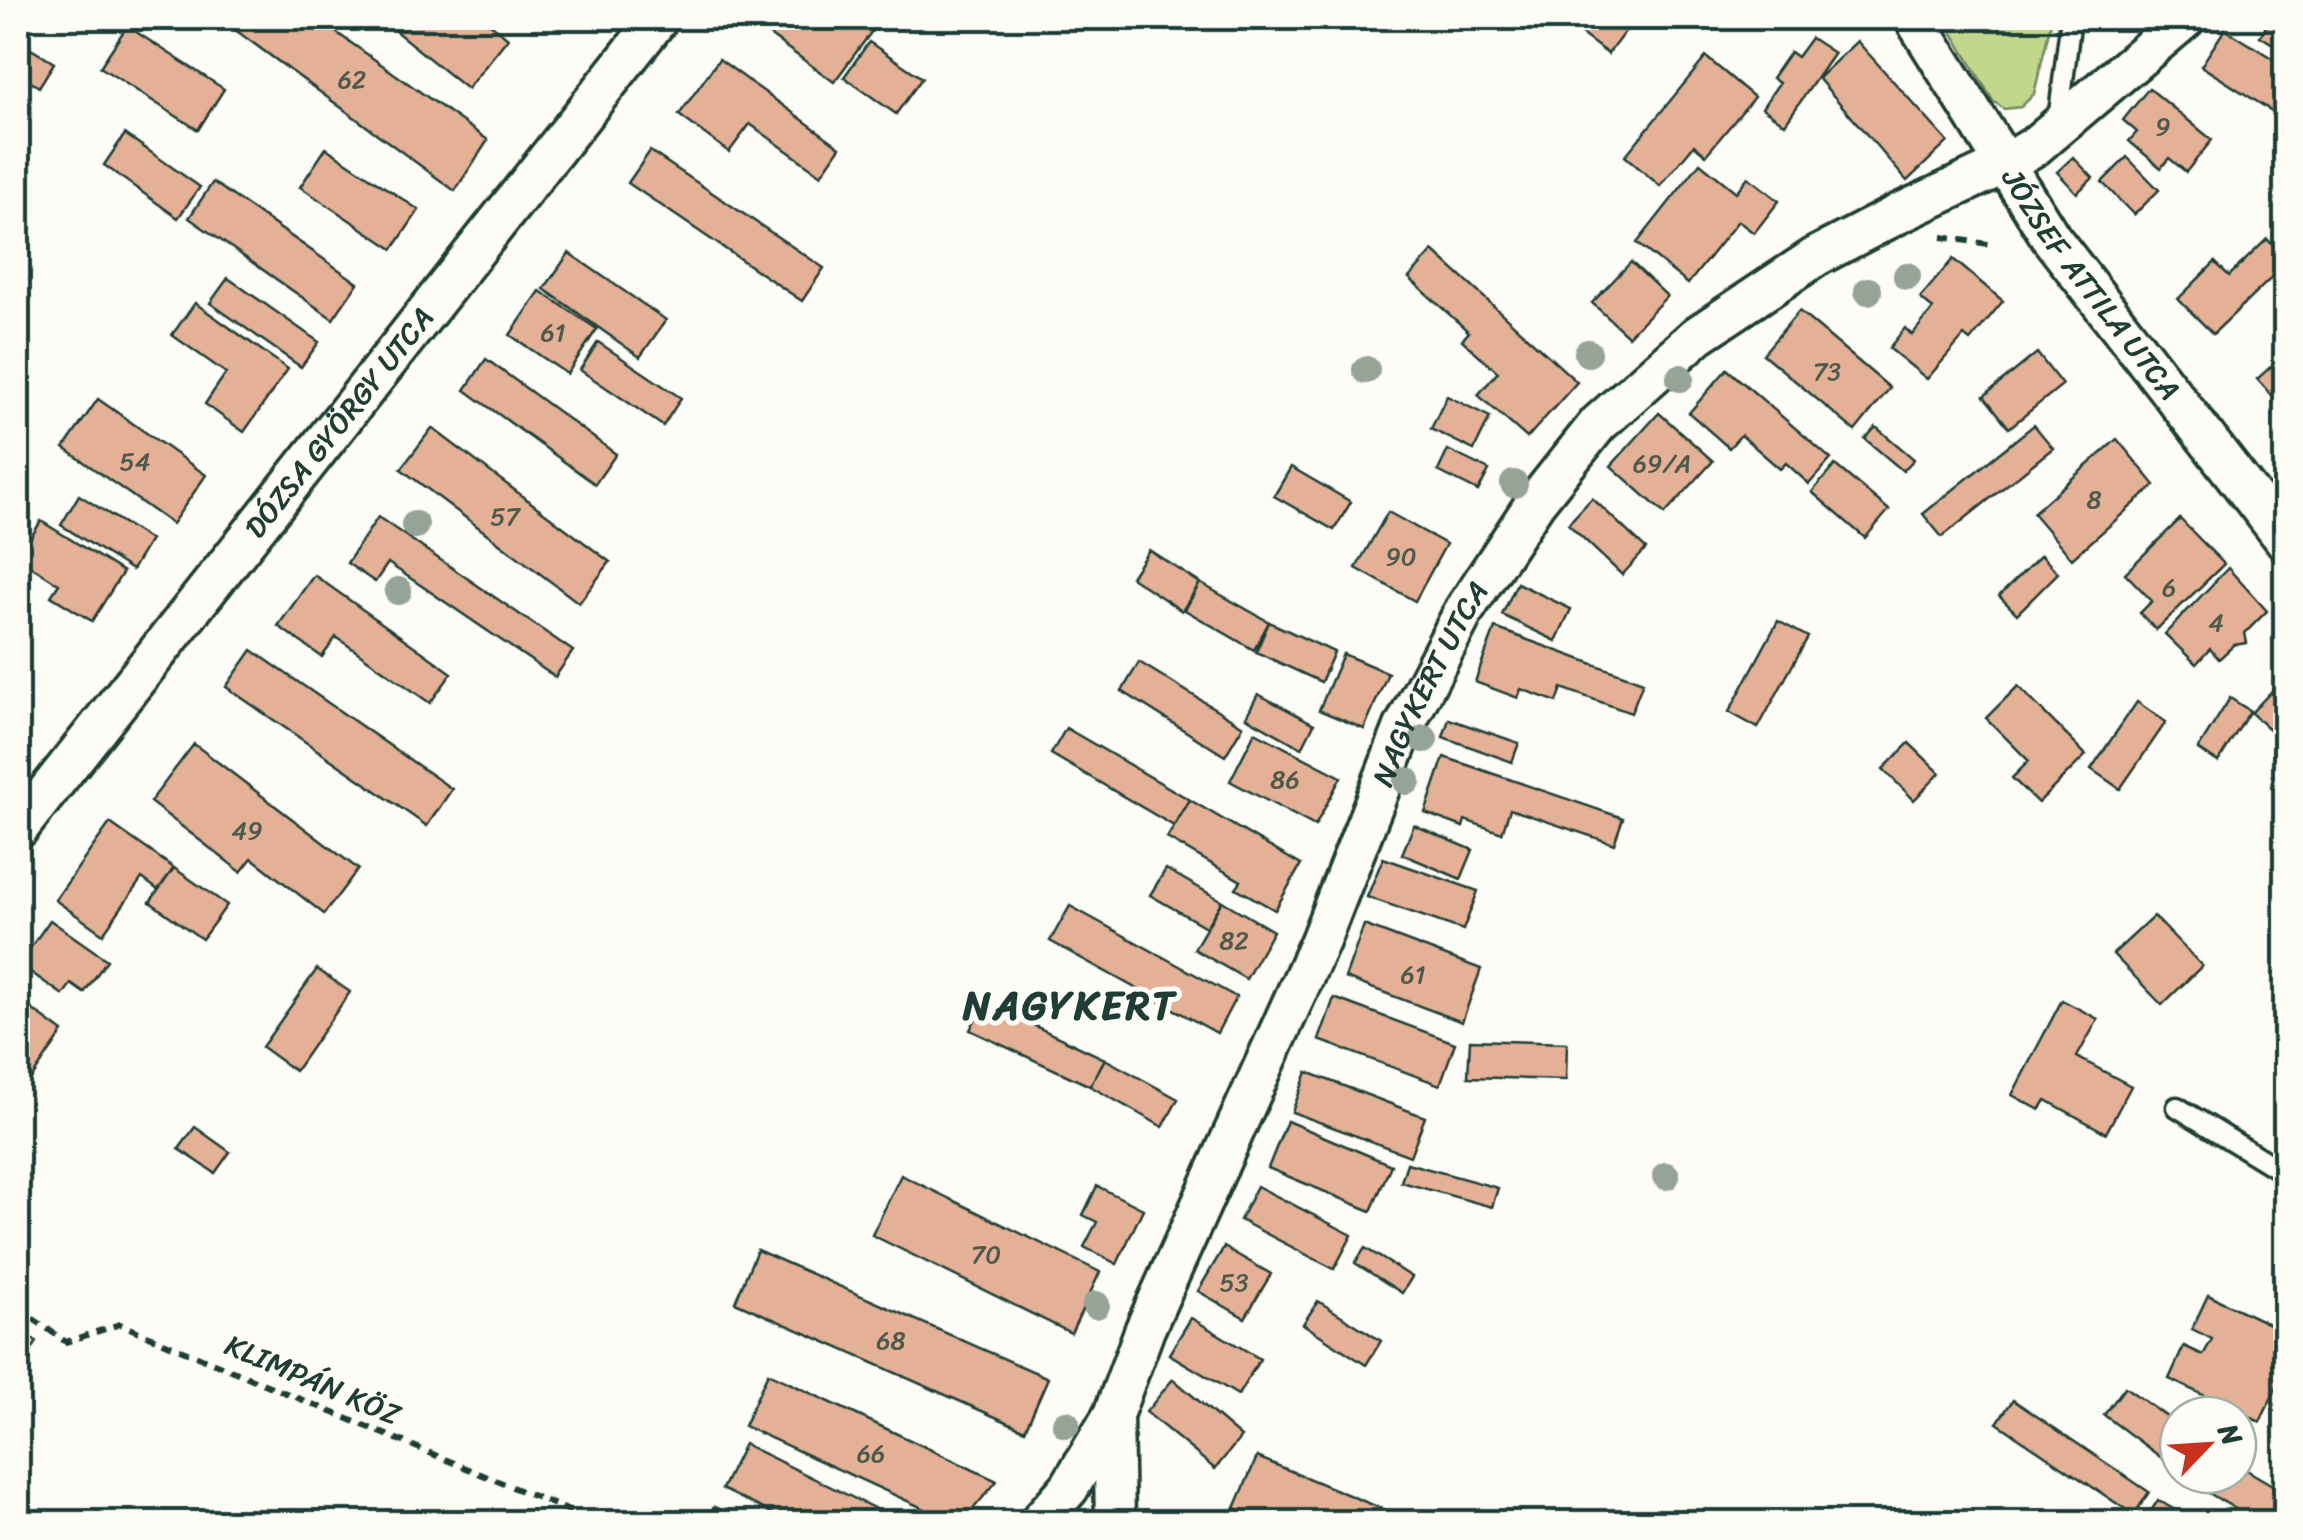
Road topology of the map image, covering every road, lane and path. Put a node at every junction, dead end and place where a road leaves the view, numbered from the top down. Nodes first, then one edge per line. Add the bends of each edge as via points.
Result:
1 (659, 18) edge
2 (1914, 18) edge
3 (2071, 18) edge
4 (2186, 18) edge
5 (2058, 126) junction
6 (2004, 164) junction
7 (1926, 234) dead end
8 (1995, 245) dead end
9 (2286, 541) edge
10 (18, 830) edge
11 (2176, 1107) dead end
12 (2286, 1174) edge
13 (18, 1308) edge
14 (1113, 1415) junction
15 (596, 1522) edge
16 (1039, 1522) edge
17 (1116, 1522) edge

1 - 10 street, DÓZSA GYÖRGY UTCA
2 - 6 street, JÓZSEF ATTILA UTCA
3 - 5 lane
4 - 5 street, NAGYKERT UTCA
5 - 6 street, NAGYKERT UTCA
6 - 9 street, JÓZSEF ATTILA UTCA via 2051,238
6 - 14 street, NAGYKERT UTCA via 1817,256 1698,335 1598,424 1535,503 1465,610 1404,727 1320,941 1145,1329
7 - 8 path
11 - 12 lane
13 - 15 path, KLIMPÁN KÖZ via 66,1342 120,1324
14 - 16 street, NAGYKERT UTCA via 1069,1488
14 - 17 street, NAGYKERT UTCA

